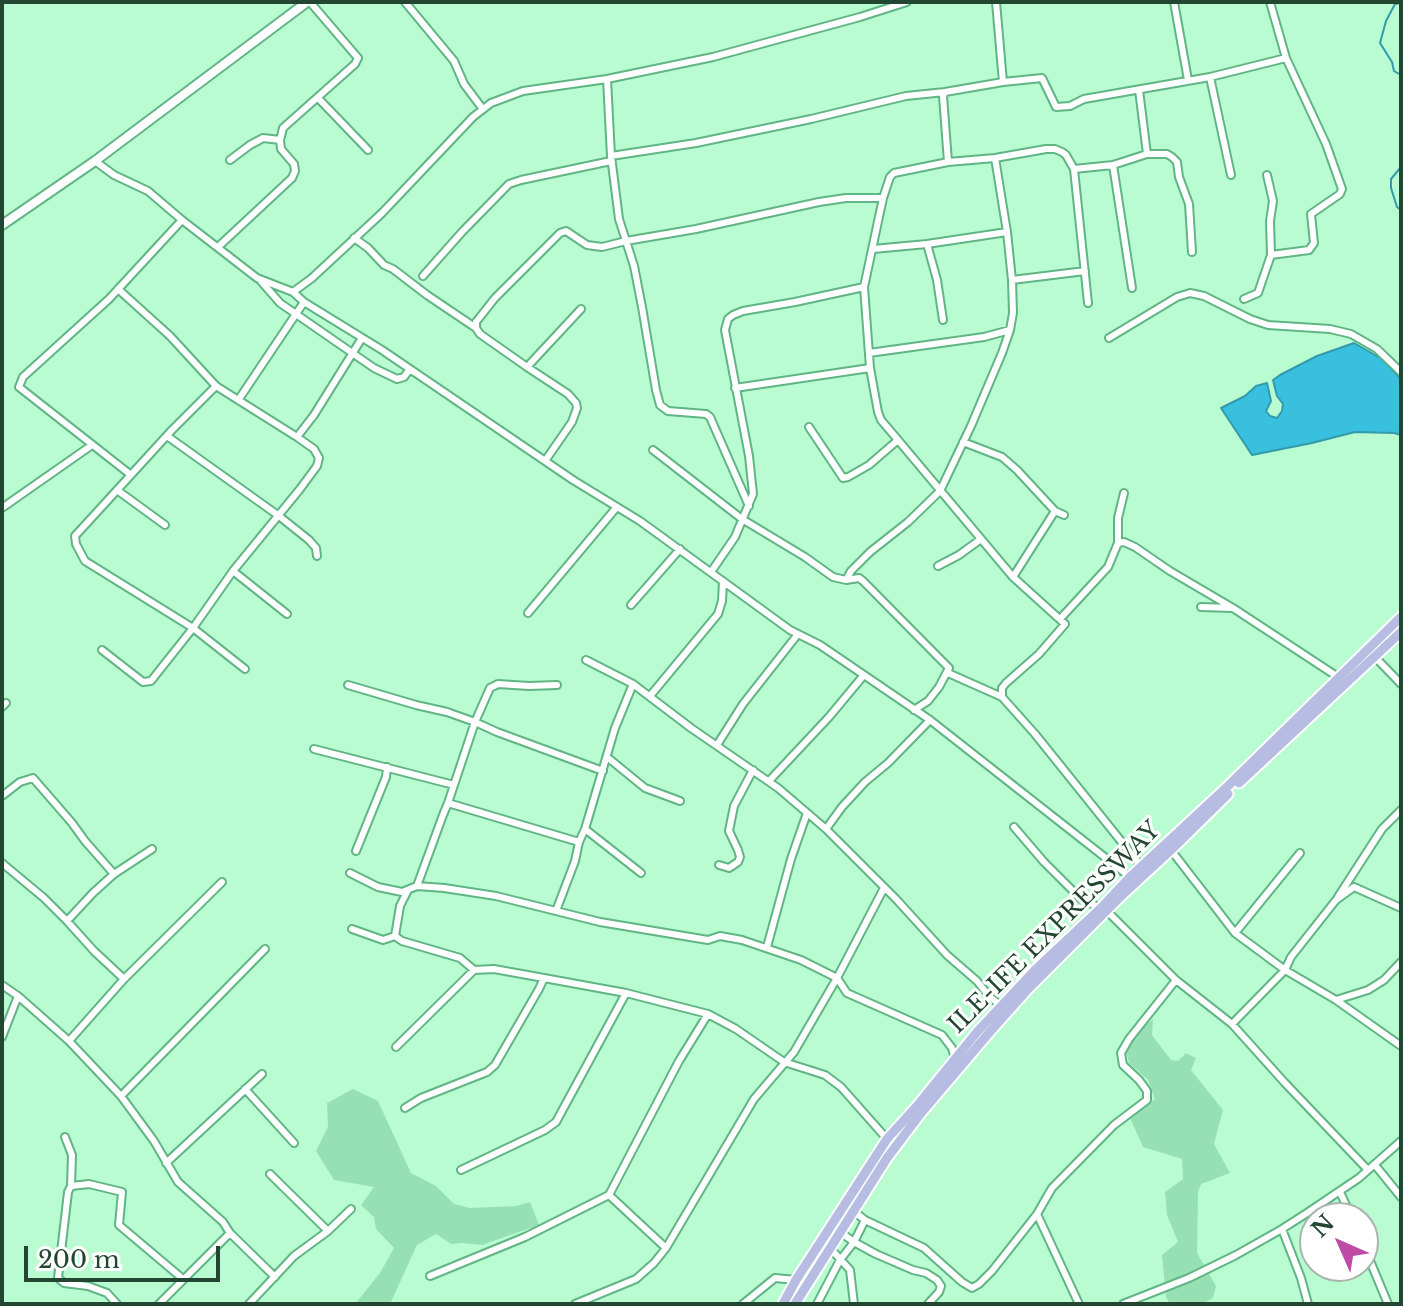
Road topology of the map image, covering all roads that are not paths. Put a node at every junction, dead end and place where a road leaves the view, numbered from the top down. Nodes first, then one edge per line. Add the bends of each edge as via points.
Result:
1 (309, 2) edge
2 (405, 2) edge
3 (907, 2) edge
4 (996, 2) edge
5 (1174, 2) edge
6 (1270, 2) edge
7 (1286, 58) junction
8 (1210, 77) junction
9 (607, 79) junction
10 (1188, 80) junction
11 (1003, 82) junction
12 (1139, 90) junction
13 (945, 92) junction
14 (318, 98) junction
15 (482, 108) junction
16 (280, 140) junction
17 (368, 150) dead end
18 (1147, 154) junction
19 (611, 158) junction
20 (995, 158) junction
21 (230, 160) dead end
22 (95, 161) junction
23 (948, 162) junction
24 (1113, 165) junction
25 (1074, 169) junction
26 (1231, 175) dead end
27 (1267, 175) dead end
28 (883, 198) junction
29 (182, 220) junction
30 (2, 225) edge
31 (1007, 232) junction
32 (354, 238) junction
33 (626, 241) junction
34 (927, 244) junction
35 (218, 247) junction
36 (873, 249) junction
37 (1192, 252) dead end
38 (1271, 255) junction
39 (1085, 271) junction
40 (423, 276) dead end
41 (257, 278) junction
42 (1012, 280) junction
43 (864, 287) junction
44 (1132, 288) dead end
45 (118, 289) junction
46 (293, 292) junction
47 (1244, 299) dead end
48 (304, 302) junction
49 (1088, 303) dead end
50 (581, 309) dead end
51 (296, 315) junction
52 (943, 320) dead end
53 (476, 328) junction
54 (1010, 330) junction
55 (362, 338) junction
56 (1109, 338) dead end
57 (353, 353) junction
58 (869, 353) junction
59 (527, 367) junction
60 (870, 368) junction
61 (409, 370) junction
62 (1401, 372) edge
63 (216, 386) junction
64 (735, 388) junction
65 (239, 399) junction
66 (809, 427) dead end
67 (167, 436) junction
68 (297, 437) junction
69 (898, 440) junction
70 (963, 442) junction
71 (92, 445) junction
72 (653, 450) dead end
73 (545, 461) junction
74 (131, 475) junction
75 (117, 490) junction
76 (940, 491) junction
77 (1124, 493) dead end
78 (749, 506) junction
79 (2, 508) edge
80 (616, 508) junction
81 (1055, 511) junction
82 (1064, 515) dead end
83 (279, 516) junction
84 (742, 519) junction
85 (165, 525) dead end
86 (981, 539) junction
87 (1118, 543) junction
88 (680, 549) junction
89 (317, 556) dead end
90 (938, 566) dead end
91 (233, 571) junction
92 (711, 572) junction
93 (1013, 577) junction
94 (846, 580) junction
95 (723, 581) junction
96 (631, 605) dead end
97 (1201, 607) dead end
98 (1233, 608) junction
99 (528, 613) dead end
100 (287, 614) dead end
101 (1401, 618) edge
102 (1060, 619) junction
103 (193, 628) junction
104 (1401, 632) edge
105 (798, 634) junction
106 (1377, 640) junction
107 (1385, 649) junction
108 (102, 650) dead end
109 (1375, 657) junction
110 (586, 660) dead end
111 (245, 669) dead end
112 (948, 673) junction
113 (864, 675) junction
114 (1338, 677) junction
115 (633, 684) junction
116 (1401, 684) edge
117 (348, 685) dead end
118 (557, 685) dead end
119 (650, 696) junction
120 (1002, 697) junction
121 (914, 710) junction
122 (930, 720) junction
123 (475, 722) junction
124 (717, 745) junction
125 (314, 749) dead end
126 (607, 757) junction
127 (387, 767) junction
128 (753, 770) junction
129 (603, 771) junction
130 (769, 781) junction
131 (454, 785) junction
132 (2, 796) edge
133 (680, 801) dead end
134 (448, 803) junction
135 (1401, 810) edge
136 (807, 813) junction
137 (1014, 827) dead end
138 (585, 829) junction
139 (826, 829) junction
140 (579, 842) junction
141 (152, 849) dead end
142 (1171, 850) junction
143 (356, 851) dead end
144 (1300, 853) dead end
145 (2, 863) edge
146 (719, 865) dead end
147 (1141, 866) junction
148 (350, 873) dead end
149 (641, 873) dead end
150 (114, 874) junction
151 (1130, 877) junction
152 (222, 882) dead end
153 (417, 886) junction
154 (884, 888) junction
155 (408, 890) junction
156 (1336, 900) junction
157 (1401, 908) edge
158 (1104, 909) junction
159 (556, 911) junction
160 (67, 921) junction
161 (352, 929) dead end
162 (1235, 933) junction
163 (395, 936) junction
164 (767, 947) junction
165 (265, 949) dead end
166 (1401, 962) edge
167 (474, 970) junction
168 (1285, 970) junction
169 (544, 978) junction
170 (837, 978) junction
171 (124, 979) junction
172 (1176, 980) junction
173 (2, 985) edge
174 (626, 993) junction
175 (18, 996) junction
176 (1336, 1000) junction
177 (1001, 1006) junction
178 (708, 1014) junction
179 (1232, 1024) junction
180 (2, 1037) edge
181 (69, 1041) junction
182 (973, 1044) junction
183 (1401, 1046) edge
184 (396, 1047) dead end
185 (955, 1059) junction
186 (784, 1062) junction
187 (262, 1074) dead end
188 (245, 1089) junction
189 (121, 1096) junction
190 (405, 1108) dead end
191 (65, 1137) dead end
192 (887, 1139) junction
193 (1401, 1141) edge
194 (294, 1143) dead end
195 (166, 1163) junction
196 (1372, 1167) junction
197 (461, 1170) dead end
198 (270, 1174) dead end
199 (71, 1186) junction
200 (1340, 1192) junction
201 (609, 1195) junction
202 (1401, 1197) edge
203 (1345, 1202) edge
204 (351, 1209) dead end
205 (852, 1210) junction
206 (1037, 1214) junction
207 (865, 1220) junction
208 (1282, 1229) junction
209 (328, 1231) junction
210 (840, 1232) junction
211 (230, 1233) junction
212 (854, 1242) junction
213 (829, 1247) junction
214 (666, 1248) junction
215 (840, 1260) junction
216 (430, 1276) dead end
217 (275, 1277) junction
218 (183, 1279) junction
219 (796, 1280) junction
220 (1379, 1282) edge
221 (799, 1302) edge
222 (117, 1304) edge
223 (159, 1304) edge
224 (249, 1304) edge
225 (575, 1304) edge
226 (743, 1304) edge
227 (783, 1304) edge
228 (817, 1304) edge
229 (854, 1304) edge
230 (928, 1304) edge
231 (1079, 1304) edge
232 (1123, 1304) edge
233 (1308, 1304) edge
234 (1388, 1304) edge

1 - 14 street via 358,58
1 - 22 main road
2 - 15 street via 454,61
3 - 9 street via 713,57
4 - 11 street
5 - 10 street
6 - 7 street
7 - 8 street
7 - 38 street via 1342,189 1311,214 1314,243 1309,250
8 - 10 street
8 - 26 street
9 - 15 street via 523,91
9 - 19 street
10 - 12 street
11 - 12 street via 1042,78 1056,107
11 - 13 street
12 - 18 street
13 - 19 street
13 - 23 street
14 - 16 street via 283,128
14 - 17 street
15 - 32 street
16 - 21 street via 263,138
16 - 35 street via 294,164 292,178
18 - 24 street
18 - 37 street via 1167,154 1177,162 1189,204
19 - 33 street
19 - 40 street via 509,184
20 - 23 street
20 - 25 street via 1055,149
20 - 31 street
22 - 29 street via 148,191
22 - 30 main road
23 - 28 street via 894,173
24 - 25 street
24 - 44 street
25 - 39 street
27 - 38 street via 1273,201
28 - 33 street via 819,202
28 - 36 street
29 - 35 street
29 - 45 street
31 - 34 street
31 - 42 street
32 - 46 street
32 - 53 street
33 - 53 street via 595,247 566,231 560,233 495,298
33 - 78 street via 660,405 710,417
34 - 36 street
34 - 52 street
35 - 41 street
36 - 43 street
38 - 47 street via 1258,293
39 - 42 street
39 - 49 street
41 - 46 street
41 - 51 street
42 - 54 street
43 - 58 street
43 - 64 street via 733,315 725,330
45 - 63 street
45 - 71 street via 23,377 19,387
46 - 48 street
48 - 51 street
48 - 55 street
50 - 59 street
51 - 57 street
51 - 65 street
53 - 59 street
54 - 58 street
54 - 70 street
55 - 57 street
55 - 61 street
56 - 62 street via 1190,293 1268,325 1351,334
57 - 61 street via 397,379
57 - 68 street
58 - 60 street
59 - 73 street via 568,394 577,408
60 - 64 street
60 - 69 street via 881,420
61 - 73 street
63 - 65 street
63 - 67 street
64 - 78 street via 753,482
65 - 68 street
66 - 69 street via 843,478 869,465
67 - 74 street
67 - 83 street
68 - 83 street via 319,458
69 - 76 street
70 - 76 street
70 - 81 street via 1002,457
71 - 74 street
71 - 79 street
72 - 84 street
73 - 80 street
74 - 75 street
75 - 85 street
75 - 103 street via 75,536 85,561
76 - 86 street
76 - 94 street
77 - 87 street
78 - 84 street
80 - 88 street
80 - 99 street
81 - 82 street
81 - 93 street
83 - 89 street via 309,540
83 - 91 street
84 - 92 street
84 - 94 street
86 - 90 street
86 - 93 street
87 - 98 street via 1135,547
87 - 102 street via 1108,567
88 - 92 street
88 - 96 street
91 - 100 street
91 - 103 street
92 - 95 street
93 - 102 street
94 - 112 street via 863,581 946,663
95 - 105 street
95 - 119 street via 718,614
97 - 98 street
98 - 114 street
101 - 106 main road, ILE-IFE EXPRESSWAY
102 - 120 street via 1064,628 1006,683
103 - 108 street via 151,681 143,682
103 - 111 street
104 - 107 main road, ILE-IFE EXPRESSWAY
105 - 113 street
105 - 124 street
106 - 107 main road
106 - 114 main road, ILE-IFE EXPRESSWAY
107 - 109 main road, ILE-IFE EXPRESSWAY
109 - 116 street
109 - 142 main road, ILE-IFE EXPRESSWAY
110 - 115 street
112 - 120 street
112 - 121 street via 928,701
113 - 121 street
113 - 130 street
114 - 147 main road, ILE-IFE EXPRESSWAY
115 - 119 street
115 - 126 street
117 - 123 street
118 - 123 street via 498,684 490,688
119 - 124 street
120 - 147 street
121 - 122 street
122 - 139 street via 865,782
122 - 151 street
123 - 129 street
123 - 131 street
124 - 128 street
125 - 127 street
126 - 129 street
126 - 133 street via 645,788
127 - 131 street
127 - 143 street
128 - 130 street
128 - 146 street via 734,806 729,831 740,857 729,868
129 - 138 street
130 - 136 street
131 - 134 street
132 - 150 street via 33,778
134 - 140 street
134 - 153 street
135 - 156 street via 1382,829
136 - 139 street
136 - 164 street
137 - 158 street via 1081,899
138 - 140 street
138 - 149 street
139 - 154 street
140 - 159 street
141 - 150 street
142 - 158 main road, ILE-IFE EXPRESSWAY
142 - 162 street
144 - 162 street
145 - 160 street
147 - 151 main road, ILE-IFE EXPRESSWAY
148 - 155 street via 378,887
150 - 160 street
151 - 158 main road, ILE-IFE EXPRESSWAY
152 - 171 street
153 - 155 street
153 - 159 street via 496,896
154 - 170 street
154 - 177 street
155 - 163 street
156 - 157 street via 1354,887
156 - 168 street
158 - 172 street
158 - 177 main road, ILE-IFE EXPRESSWAY
158 - 182 main road, ILE-IFE EXPRESSWAY
159 - 164 street
160 - 171 street
161 - 163 street via 383,940
162 - 168 street
163 - 167 street via 460,958
164 - 170 street
165 - 189 street
166 - 176 street via 1368,990
167 - 169 street
167 - 184 street
168 - 176 street
168 - 179 street
169 - 174 street
169 - 190 street via 495,1065
170 - 185 street via 847,993 942,1035
170 - 186 street
171 - 181 street
172 - 179 street
172 - 206 street via 1121,1053 1123,1065 1147,1091 1147,1100 1114,1125 1052,1188
173 - 175 street
174 - 178 street
174 - 197 street via 556,1122
175 - 180 street
175 - 181 street
176 - 183 street
177 - 182 main road, ILE-IFE EXPRESSWAY
178 - 186 street
178 - 201 street
179 - 196 street
181 - 189 street
182 - 185 main road, ILE-IFE EXPRESSWAY
182 - 205 main road, ILE-IFE EXPRESSWAY
185 - 192 main road, ILE-IFE EXPRESSWAY
186 - 192 street via 825,1075
186 - 214 street via 754,1099
187 - 188 street
188 - 194 street
188 - 195 street
189 - 195 street
191 - 199 street via 72,1155
192 - 219 main road, ILE-IFE EXPRESSWAY
193 - 196 street
195 - 211 street
196 - 200 street
196 - 202 street
198 - 209 street
199 - 218 street via 89,1184 122,1192 119,1225
199 - 222 street via 58,1278 107,1293
200 - 203 street
200 - 208 street
201 - 214 street
201 - 216 street
204 - 209 street
205 - 207 street
205 - 210 main road, ILE-IFE EXPRESSWAY
206 - 207 street via 972,1288 924,1248
206 - 231 street
207 - 212 street
208 - 232 street via 1189,1278
208 - 233 street
209 - 217 street
210 - 212 street
210 - 213 main road, ILE-IFE EXPRESSWAY
211 - 217 street
211 - 218 street
212 - 215 street
212 - 230 street via 937,1280 939,1292
213 - 215 street
213 - 221 main road, ILE-IFE EXPRESSWAY
214 - 225 street via 636,1279
215 - 228 street
215 - 229 street via 850,1270
217 - 224 street
218 - 223 street
219 - 226 street via 775,1278
219 - 227 main road, ILE-IFE EXPRESSWAY
220 - 234 street

